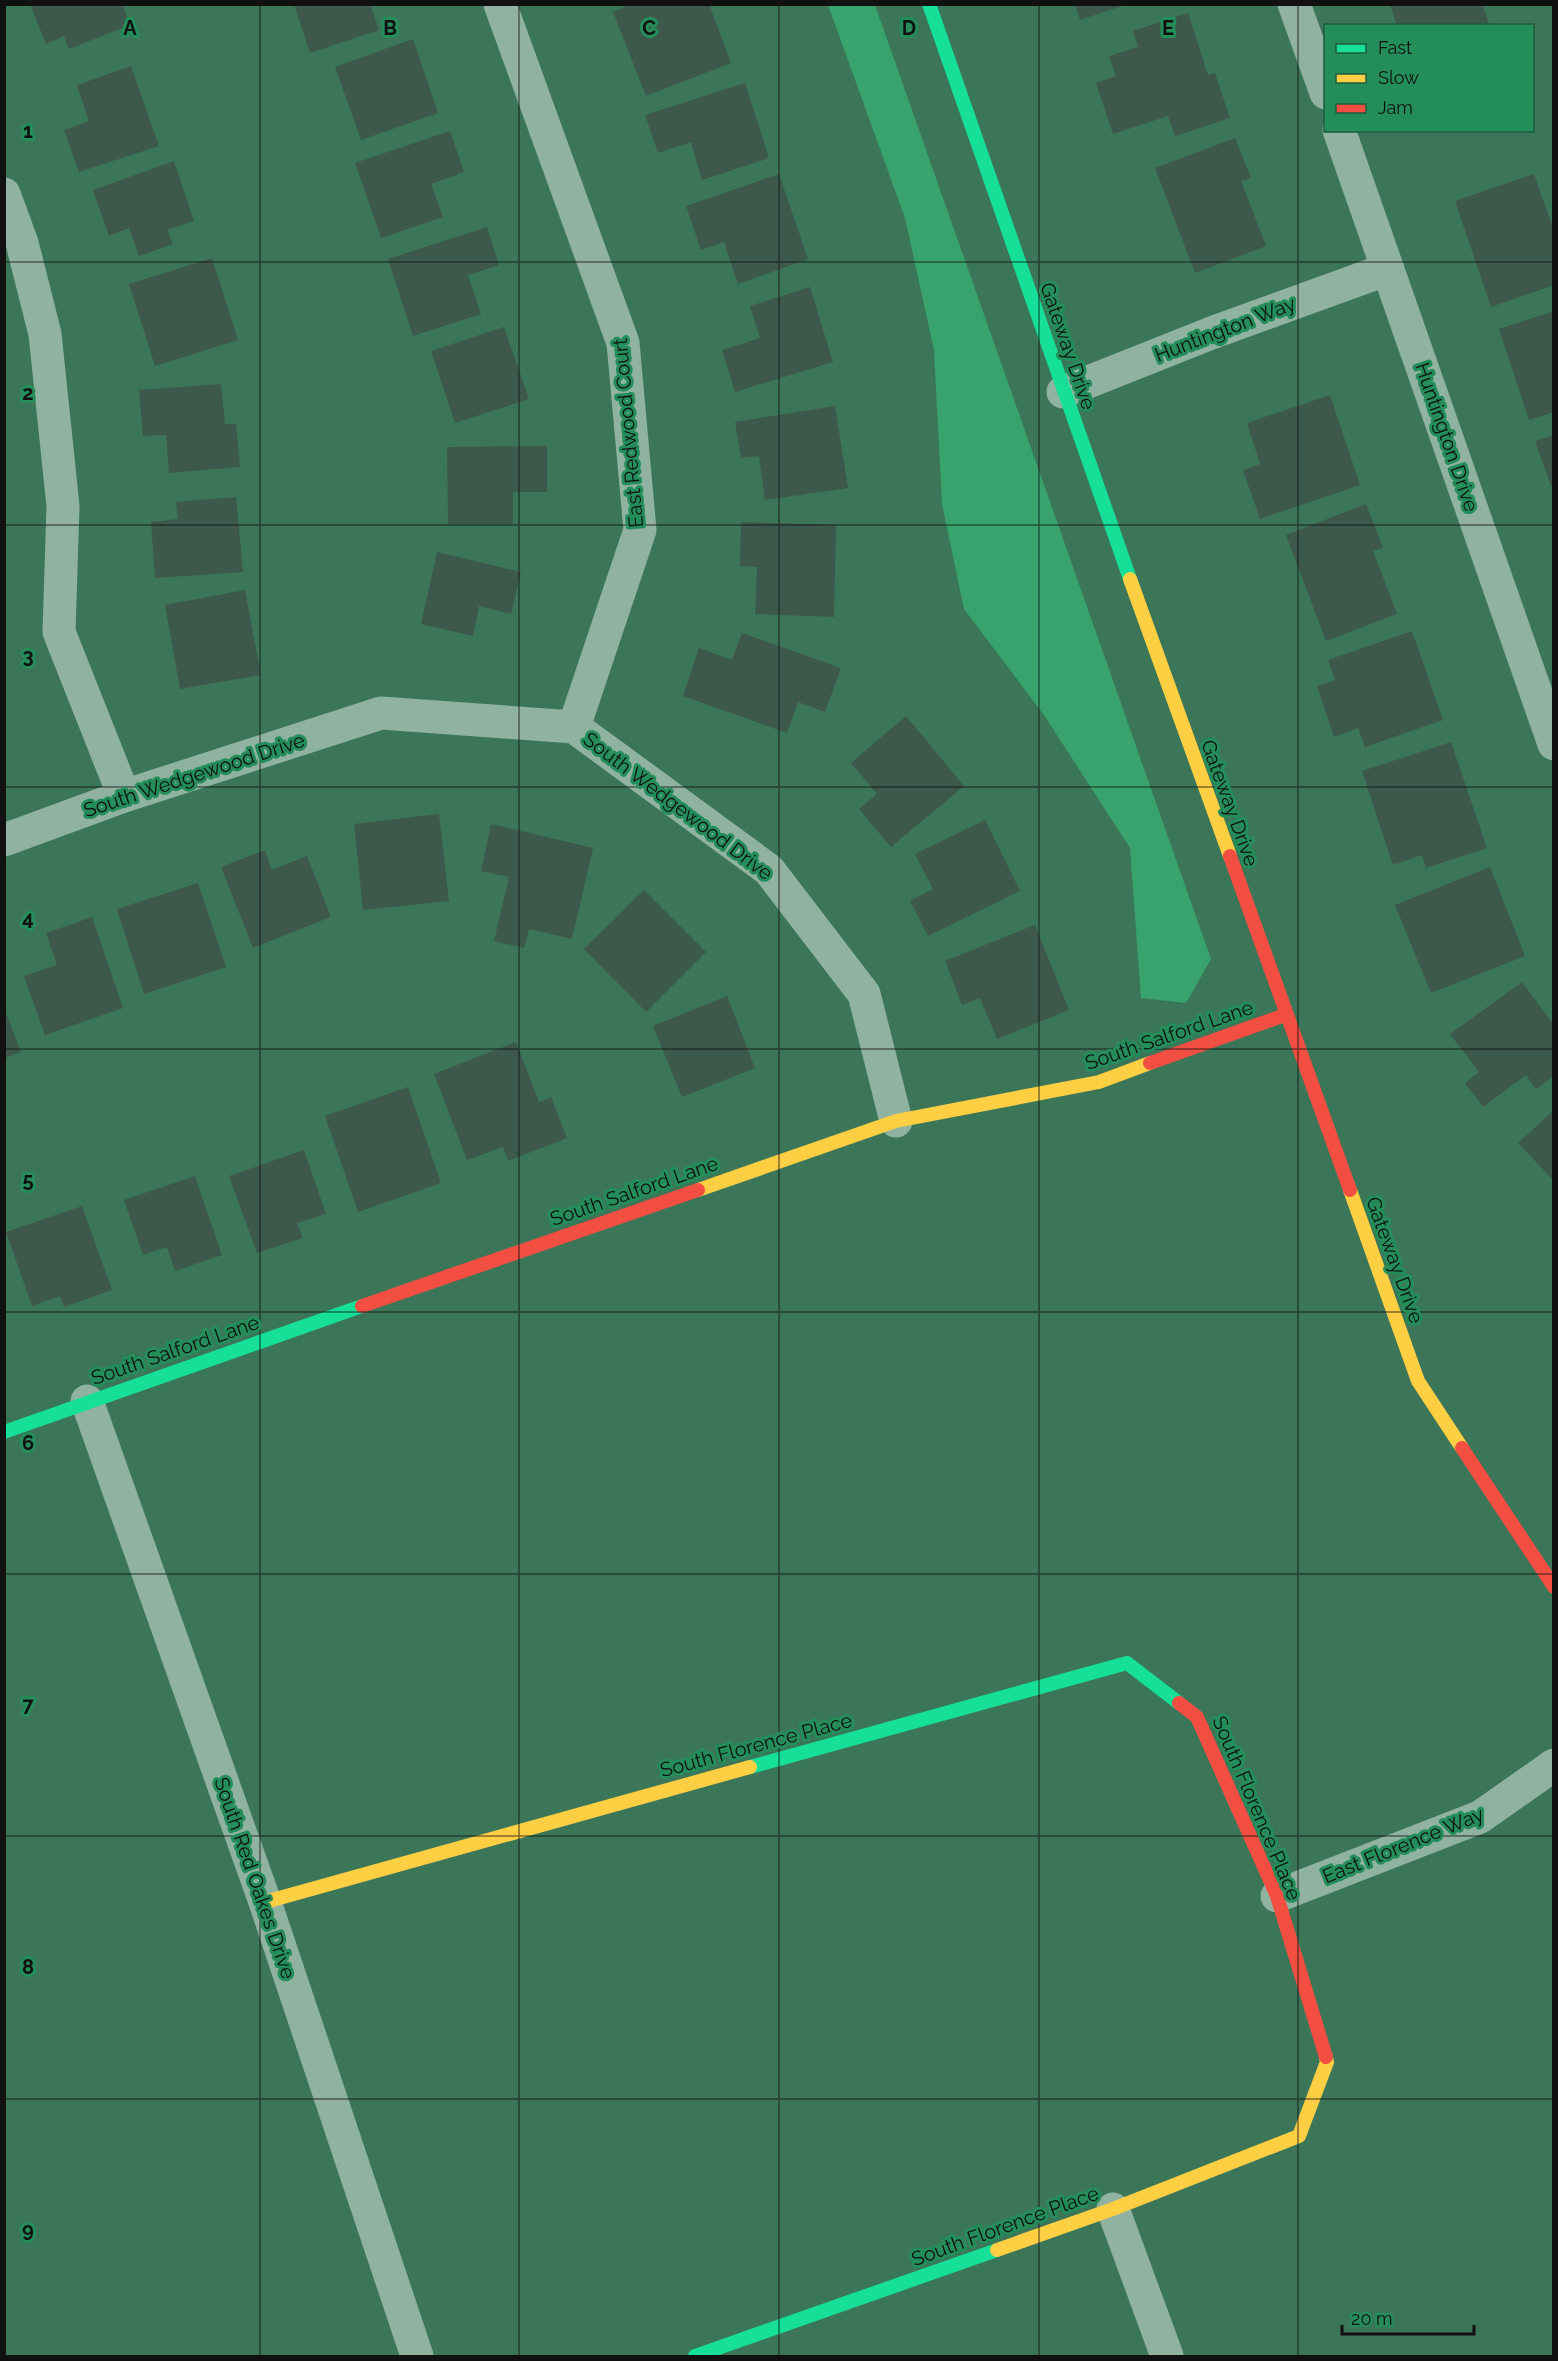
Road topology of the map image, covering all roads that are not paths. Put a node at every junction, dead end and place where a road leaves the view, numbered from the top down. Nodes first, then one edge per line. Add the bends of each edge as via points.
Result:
1 (500, 4) edge
2 (929, 4) edge
3 (1294, 4) edge
4 (1324, 87) edge
5 (1340, 132) edge
6 (4, 194) edge
7 (1388, 269) junction
8 (1063, 392) junction
9 (574, 727) junction
10 (1554, 744) edge
11 (124, 796) junction
12 (4, 840) edge
13 (1285, 1015) junction
14 (896, 1121) junction
15 (87, 1401) junction
16 (4, 1432) edge
17 (1554, 1587) edge
18 (1554, 1765) edge
19 (1277, 1896) junction
20 (264, 1902) junction
21 (1113, 2209) junction
22 (417, 2356) edge
23 (696, 2356) edge
24 (1167, 2356) edge

1 - 9 street, East Redwood Court via 623,343 640,530
2 - 8 street, Gateway Drive
3 - 4 street
5 - 7 street, Huntington Drive
6 - 11 street via 22,243 45,334 63,506 59,632
7 - 8 street, Huntington Way
7 - 10 street, Huntington Drive
8 - 13 street, Gateway Drive
9 - 11 street, South Wedgewood Drive via 381,713
9 - 14 street, South Wedgewood Drive via 769,870 864,994
11 - 12 street, South Wedgewood Drive
13 - 14 street, South Salford Lane via 1099,1082
13 - 17 street, Gateway Drive via 1418,1381
14 - 15 street, South Salford Lane
15 - 16 street, South Salford Lane
15 - 20 street, South Red Oakes Drive
18 - 19 street, East Florence Way via 1480,1817
19 - 20 street, South Florence Place via 1197,1717 1127,1663
19 - 21 street, South Florence Place via 1327,2061 1299,2136
20 - 22 street, South Red Oakes Drive
21 - 23 street, South Florence Place
21 - 24 street

